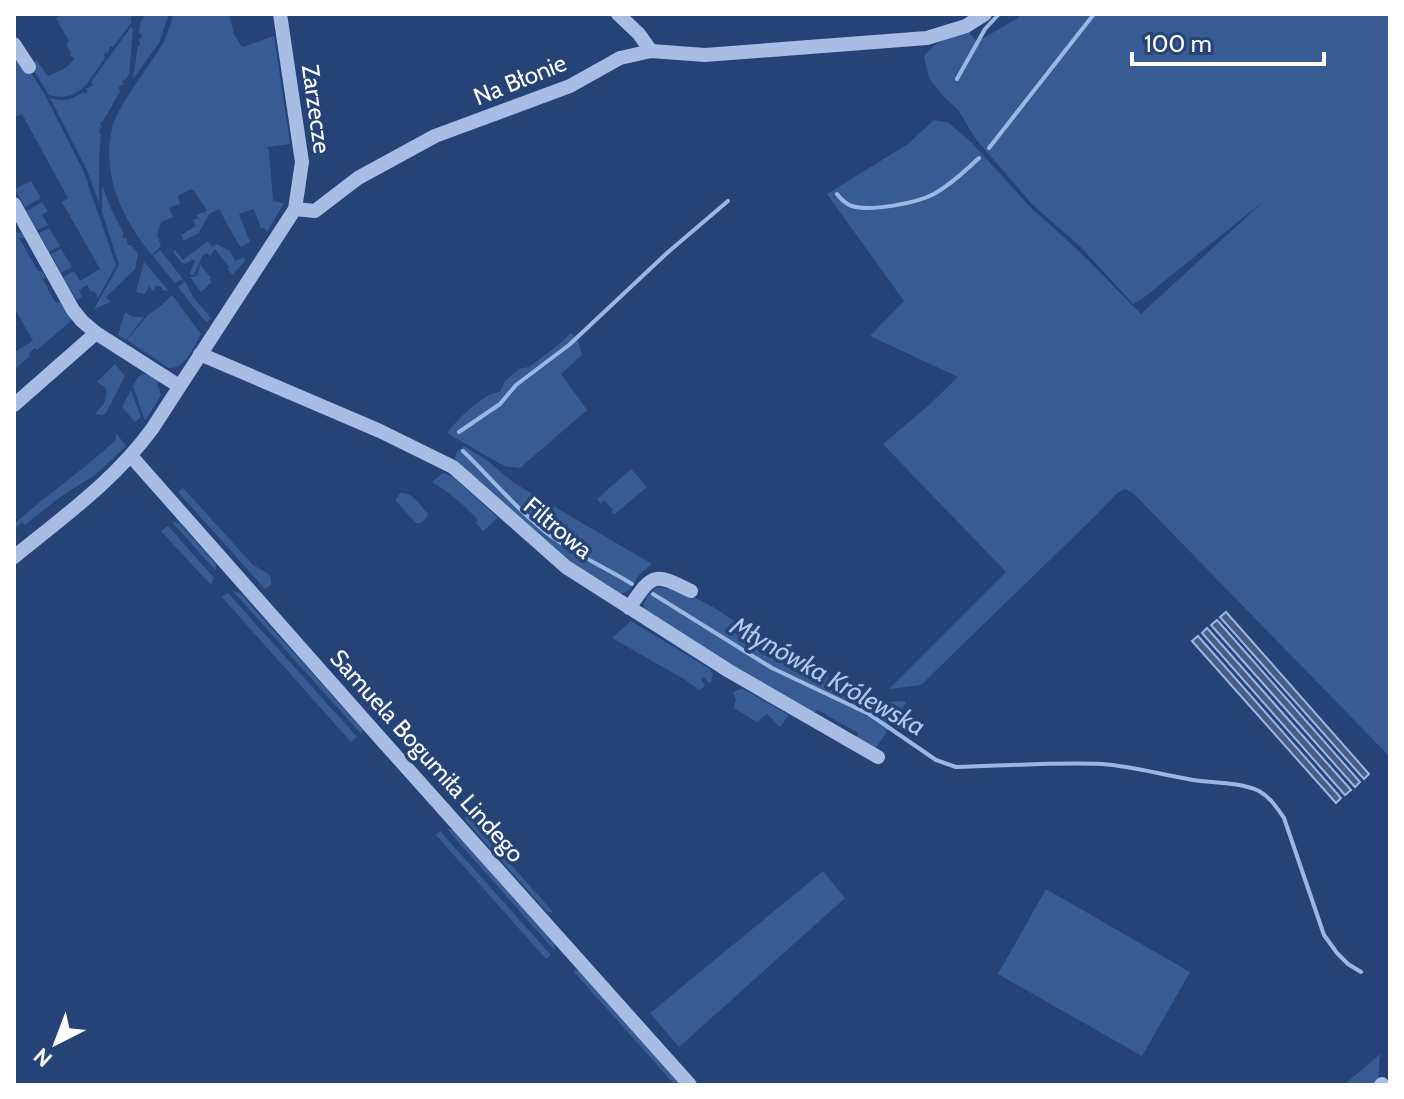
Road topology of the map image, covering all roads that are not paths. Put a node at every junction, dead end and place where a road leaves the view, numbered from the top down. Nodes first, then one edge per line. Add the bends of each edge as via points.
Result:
1 (280, 14) edge
2 (618, 14) edge
3 (985, 14) edge
4 (14, 44) edge
5 (651, 51) junction
6 (29, 67) dead end
7 (14, 204) edge
8 (295, 209) junction
9 (96, 333) junction
10 (200, 354) junction
11 (179, 386) junction
12 (14, 405) edge
13 (131, 456) junction
14 (14, 557) edge
15 (691, 591) dead end
16 (629, 608) junction
17 (878, 757) dead end
18 (690, 1085) edge

1 - 8 street, Zarzecze via 302,162
2 - 5 street
3 - 5 street, Na Błonie via 927,38 705,55
4 - 6 street
5 - 8 street, Na Błonie via 620,58 570,86 444,132 358,178 315,211
7 - 9 street via 73,310
8 - 10 street
9 - 11 street
9 - 12 street
10 - 11 street
10 - 16 street, Filtrowa via 453,467 566,567
11 - 13 street
13 - 14 street
13 - 18 street, Samuela Bogumiła Lindego
15 - 16 street via 657,578
16 - 17 street, Filtrowa

